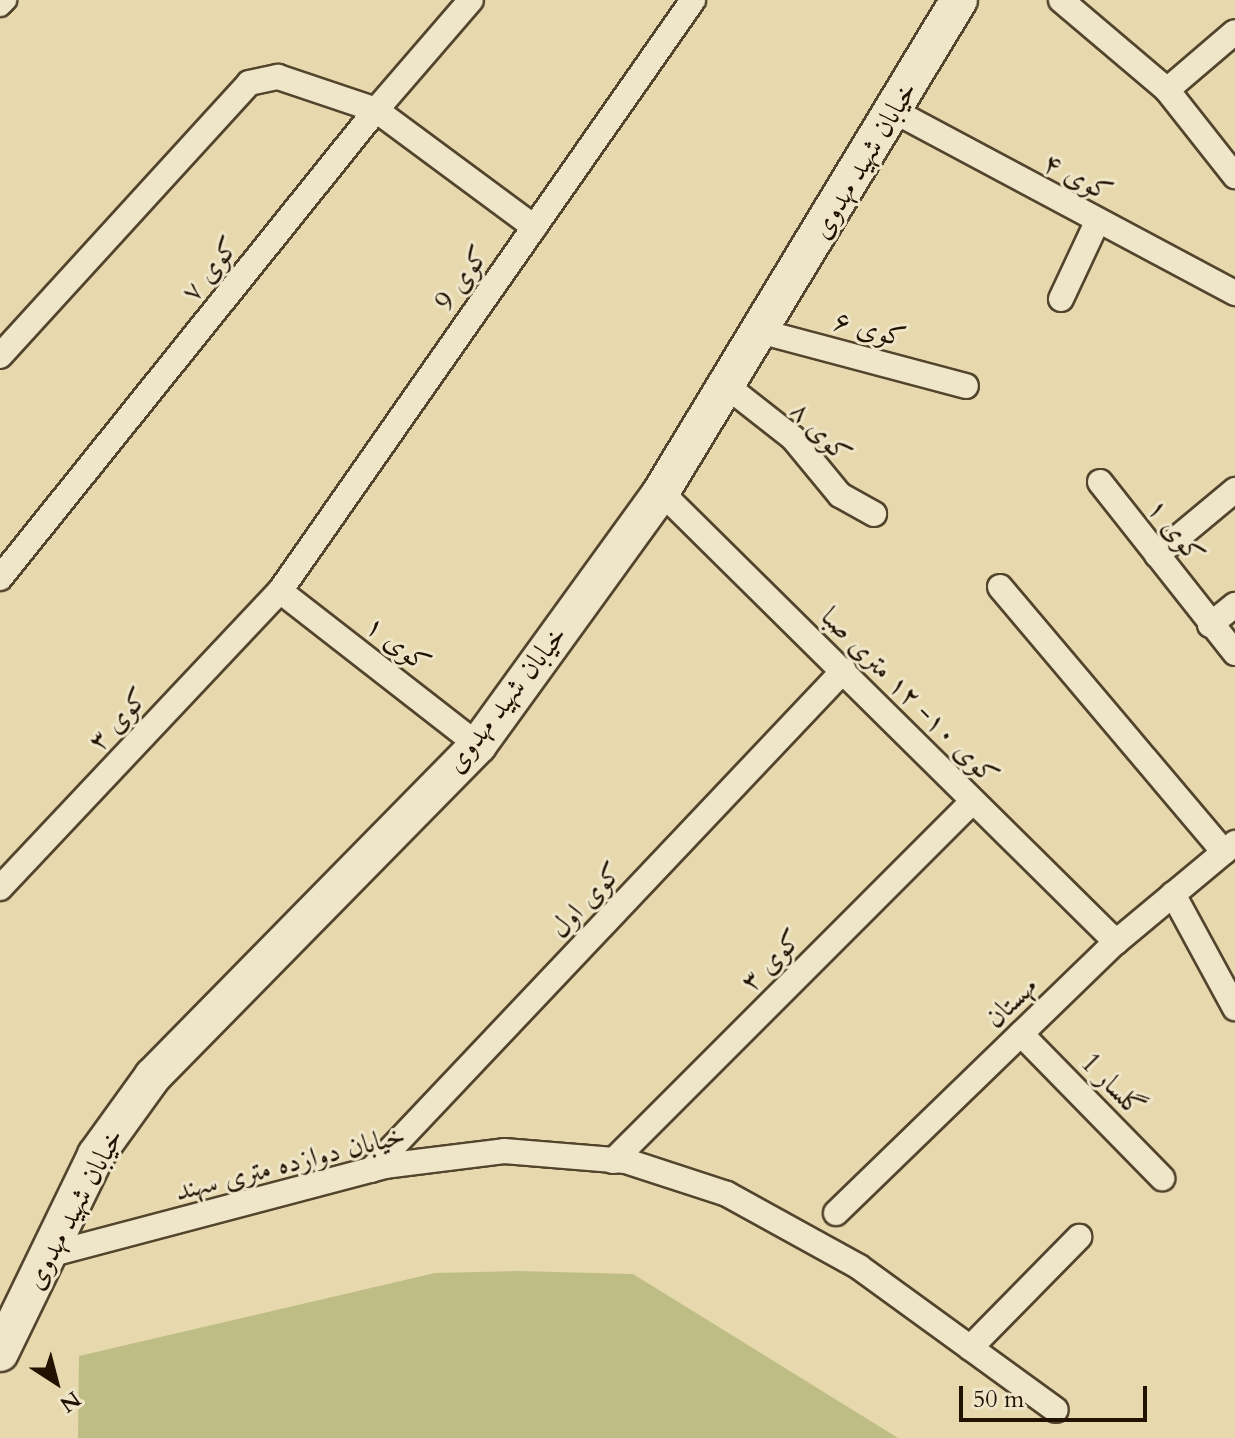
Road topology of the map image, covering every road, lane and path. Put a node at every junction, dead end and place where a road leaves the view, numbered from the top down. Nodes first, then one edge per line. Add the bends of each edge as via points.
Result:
1 (471, 0) edge
2 (693, 0) edge
3 (959, 0) edge
4 (1061, 0) edge
5 (1235, 32) edge
6 (1167, 90) junction
7 (376, 110) junction
8 (894, 111) junction
9 (1235, 176) edge
10 (1097, 222) junction
11 (534, 227) junction
12 (1235, 293) edge
13 (1061, 299) dead end
14 (759, 331) junction
15 (0, 356) edge
16 (966, 386) dead end
17 (728, 387) junction
18 (1100, 482) dead end
19 (1235, 490) edge
20 (661, 492) junction
21 (874, 514) dead end
22 (1157, 555) junction
23 (0, 578) edge
24 (1000, 587) dead end
25 (280, 591) junction
26 (1235, 605) edge
27 (1210, 625) junction
28 (1235, 653) edge
29 (844, 670) junction
30 (478, 745) junction
31 (972, 802) junction
32 (1230, 847) edge
33 (0, 888) edge
34 (1173, 894) junction
35 (1116, 942) junction
36 (1235, 1008) edge
37 (1021, 1034) junction
38 (613, 1161) junction
39 (371, 1170) junction
40 (1162, 1178) dead end
41 (836, 1213) dead end
42 (1079, 1237) dead end
43 (48, 1255) junction
44 (970, 1348) junction
45 (0, 1353) edge
46 (1056, 1410) dead end

1 - 7 street, کوی ۷
2 - 11 street, کوی 9
3 - 8 street, خیابان شهید مهدوی
4 - 6 street
5 - 6 street
6 - 9 street
7 - 11 street
7 - 15 street via 278,77 249,83
7 - 23 street, کوی ۷
8 - 10 street, کوی ۴
8 - 14 street, خیابان شهید مهدوی
10 - 12 street, کوی ۴
10 - 13 street
11 - 25 street, کوی 9
14 - 16 street, کوی ۶
14 - 17 street, خیابان شهید مهدوی
17 - 20 street, خیابان شهید مهدوی
17 - 21 street, کوی ۸ via 793,438 840,495
18 - 22 street, کوی ۱
19 - 22 street
20 - 29 street, کوی ۱۰- ۱۲ متری صبا
20 - 30 street, خیابان شهید مهدوی
22 - 27 street, کوی ۱
24 - 32 street
25 - 30 street, کوی ۱
25 - 33 street, کوی ۳
26 - 27 street
27 - 28 street, کوی ۱
29 - 31 street, کوی ۱۰- ۱۲ متری صبا
29 - 39 street, کوی اول
30 - 43 street, خیابان شهید مهدوی via 153,1076 96,1155
31 - 35 street, کوی ۱۰- ۱۲ متری صبا
31 - 38 street, کوی ۳
32 - 34 street, مهستان
34 - 35 street, مهستان
34 - 36 street
35 - 37 street, مهستان
37 - 40 street, گلسار 1
37 - 41 street, مهستان
38 - 39 street, خیابان دوازده متری سهند via 504,1151
38 - 44 street, خیابان دوازده متری سهند via 727,1194 859,1267
39 - 43 street, خیابان دوازده متری سهند
42 - 44 street
43 - 45 street, خیابان شهید مهدوی
44 - 46 street, خیابان دوازده متری سهند

